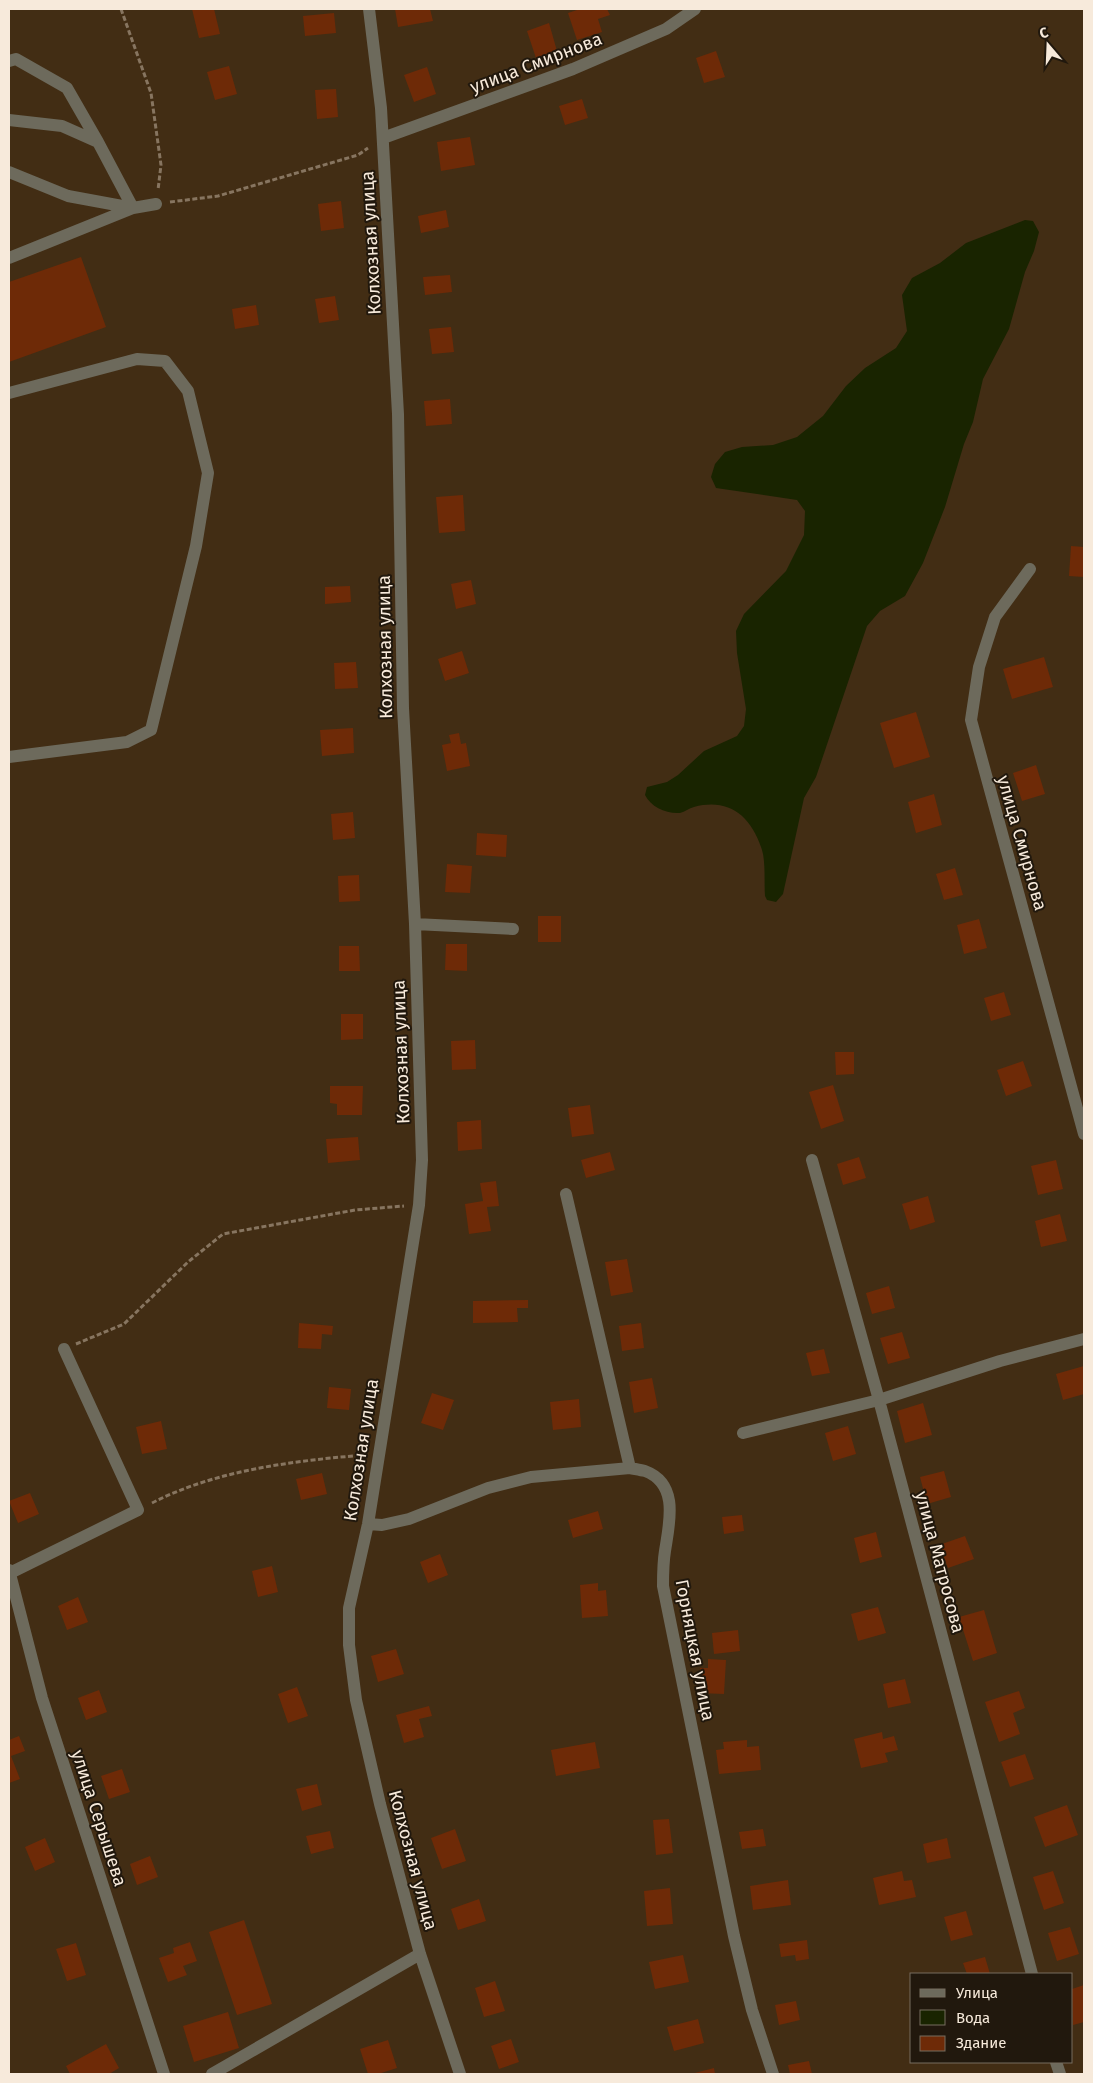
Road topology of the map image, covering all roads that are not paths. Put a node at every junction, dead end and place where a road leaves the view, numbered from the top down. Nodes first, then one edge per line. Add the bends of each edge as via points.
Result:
1 (369, 9) edge
2 (695, 9) edge
3 (9, 61) edge
4 (9, 120) edge
5 (383, 138) junction
6 (98, 142) junction
7 (9, 172) edge
8 (156, 204) road end
9 (133, 208) junction
10 (9, 258) edge
11 (9, 393) edge
12 (1030, 569) dead end
13 (9, 757) edge
14 (415, 924) junction
15 (513, 929) dead end
16 (1084, 1134) edge
17 (812, 1160) dead end
18 (566, 1194) dead end
19 (1084, 1339) edge
20 (64, 1349) road end
21 (879, 1400) junction
22 (743, 1433) dead end
23 (630, 1468) junction
24 (368, 1524) junction
25 (10, 1572) edge
26 (420, 1954) junction
27 (1032, 1973) edge
28 (164, 2074) edge
29 (212, 2074) edge
30 (460, 2074) edge
31 (773, 2074) edge

1 - 5 street, Колхозная улица
2 - 5 street, улица Смирнова via 666,29 573,69
3 - 6 street via 16,59 67,88
4 - 6 street via 62,126
5 - 14 street, Колхозная улица via 398,414 403,708
6 - 9 street
7 - 9 street via 68,196
8 - 9 street
9 - 10 street
11 - 13 street via 137,359 165,361 188,391 208,472 196,546 151,730 127,742
12 - 16 street, улица Смирнова via 995,617 979,667 971,720
14 - 15 street
14 - 24 street, Колхозная улица via 422,1160 419,1205
17 - 21 street, улица Матросова
18 - 23 street
19 - 21 street via 1000,1361
20 - 25 street via 138,1510
21 - 22 street
21 - 27 street, улица Матросова
23 - 24 street via 531,1477 488,1488 400,1521
23 - 31 street, Горняцкая улица via 646,1471 667,1490 671,1518 663,1571 664,1586 734,1936 752,2010
24 - 26 street, Колхозная улица via 349,1608 349,1645 358,1709
25 - 28 street, улица Серышева via 42,1698
26 - 29 street
26 - 30 street, Колхозная улица

